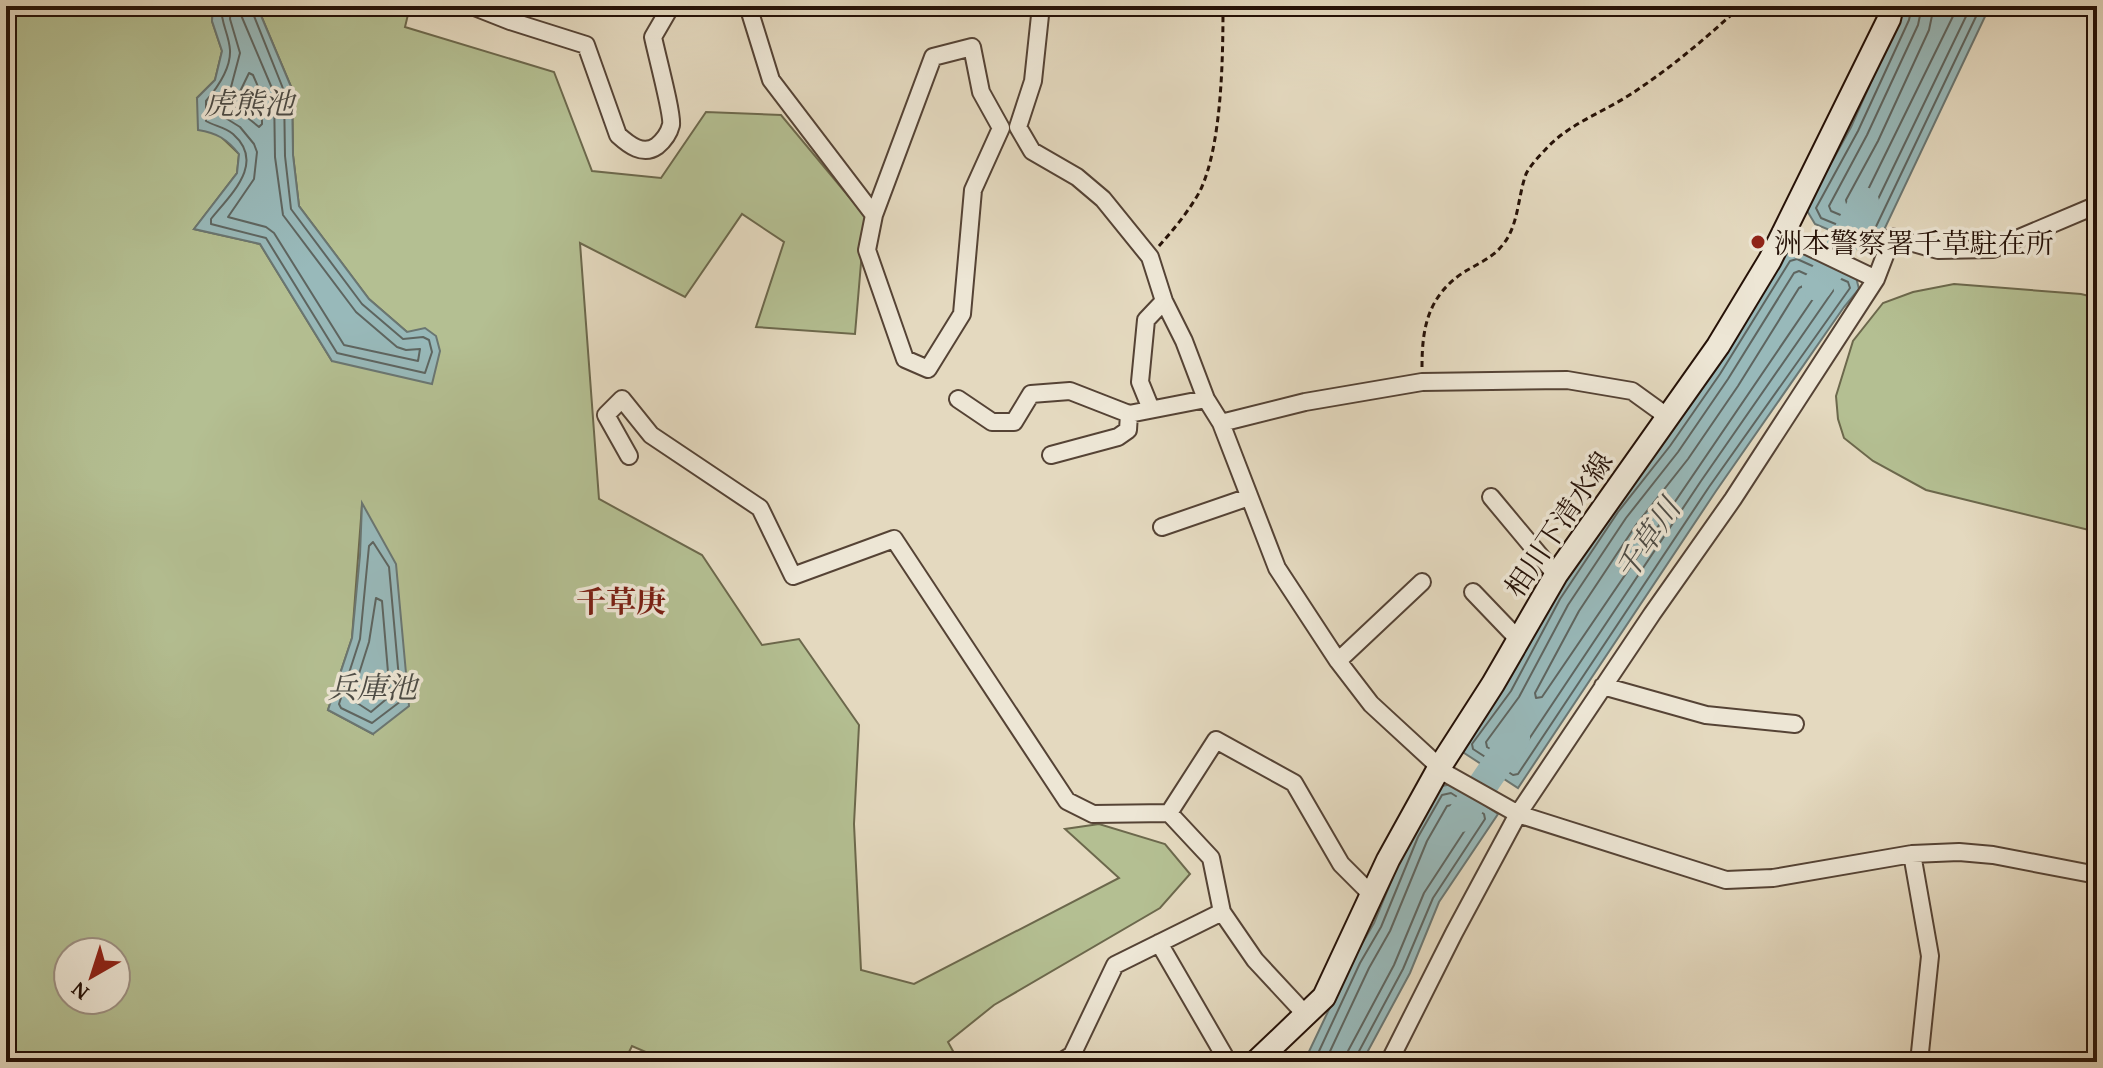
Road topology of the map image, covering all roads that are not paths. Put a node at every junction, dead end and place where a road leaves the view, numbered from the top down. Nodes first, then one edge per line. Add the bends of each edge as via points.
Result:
1 (472, 6) edge
2 (671, 6) edge
3 (748, 6) edge
4 (1041, 6) edge
5 (1892, 6) edge
6 (1018, 127) junction
7 (1001, 128) junction
8 (2097, 205) edge
9 (874, 215) junction
10 (1784, 235) junction
11 (1876, 279) junction
12 (1164, 301) junction
13 (958, 399) dead end
14 (1206, 399) junction
15 (1151, 409) junction
16 (1129, 414) junction
17 (1668, 417) junction
18 (1221, 423) junction
19 (1051, 455) dead end
20 (629, 456) dead end
21 (1249, 497) junction
22 (1491, 497) dead end
23 (1162, 527) dead end
24 (1556, 575) junction
25 (1422, 582) dead end
26 (1473, 592) dead end
27 (1519, 640) junction
28 (1338, 661) junction
29 (1603, 686) junction
30 (1795, 724) dead end
31 (1443, 771) junction
32 (1513, 812) junction
33 (1169, 813) junction
34 (1912, 854) junction
35 (2097, 875) edge
36 (1372, 895) junction
37 (1222, 912) junction
38 (1159, 943) junction
39 (1307, 1016) junction
40 (1061, 1062) edge
41 (1228, 1062) edge
42 (1256, 1062) edge
43 (1389, 1062) edge
44 (1919, 1062) edge

1 - 2 street via 586,45 618,135 643,150 663,141 671,124 653,37
3 - 9 street via 771,80
4 - 6 street via 1033,81
5 - 10 main road, 相川下清水線
6 - 7 street
6 - 12 street via 1032,151 1103,199 1150,257
7 - 9 street via 981,92 972,47 933,57
7 - 9 street via 973,190 962,314 928,369 905,359 867,250
8 - 11 street via 1993,249 1938,250 1892,237
10 - 11 street
10 - 17 main road, 相川下清水線 via 1718,346
11 - 29 street
12 - 14 street
12 - 15 street via 1146,320 1140,382
13 - 16 street via 992,422 1014,422 1031,394 1070,391
14 - 15 street
14 - 18 street
15 - 16 street
16 - 19 street via 1128,430 1118,437
17 - 18 street via 1632,391 1567,380 1422,382
17 - 24 main road, 相川下清水線
18 - 21 street
20 - 33 street via 606,415 622,399 651,435 760,508 793,576 894,539 1067,801 1093,814
21 - 23 street
21 - 28 street via 1277,568
22 - 24 street
24 - 27 main road, 相川下清水線
25 - 28 street
26 - 27 street
27 - 31 main road, 相川下清水線
28 - 31 street via 1371,704
29 - 30 street via 1706,715
29 - 32 street
31 - 32 street
31 - 36 main road, 相川下清水線
32 - 34 street via 1726,880 1773,878
32 - 43 street
33 - 36 street via 1216,740 1294,783 1341,864
33 - 37 street via 1211,858
34 - 35 street via 1993,855
34 - 44 street via 1930,956
36 - 39 main road, 相川下清水線 via 1324,997
37 - 38 street
37 - 39 street via 1255,960
38 - 40 street via 1115,965 1072,1055
38 - 41 street
39 - 42 main road, 相川下清水線

